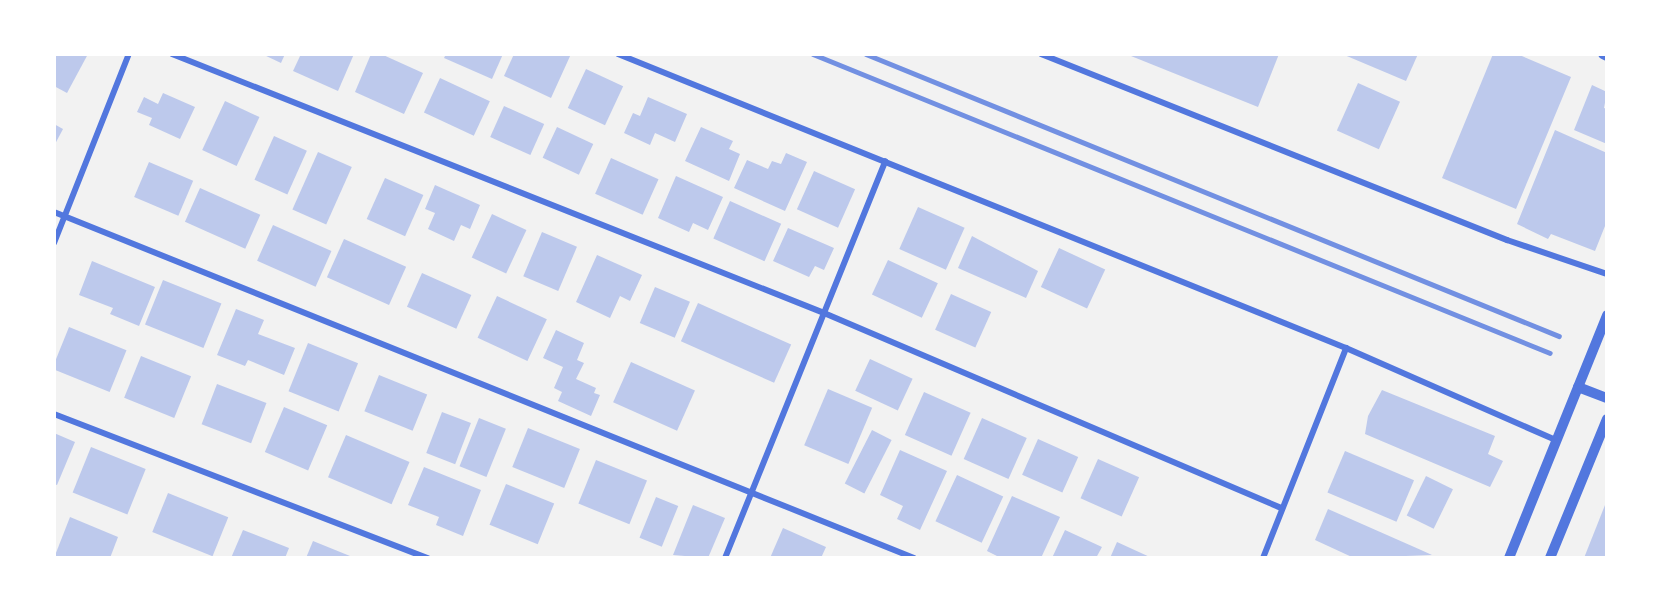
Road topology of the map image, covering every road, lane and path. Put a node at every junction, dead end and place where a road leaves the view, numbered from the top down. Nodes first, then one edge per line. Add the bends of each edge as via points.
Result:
1 (129, 54) edge
2 (172, 54) edge
3 (618, 54) edge
4 (1041, 54) edge
5 (1603, 54) edge
6 (1607, 56) edge
7 (885, 161) junction
8 (54, 212) edge
9 (64, 217) junction
10 (54, 243) edge
11 (1607, 273) edge
12 (824, 313) junction
13 (1607, 315) edge
14 (1346, 348) junction
15 (1578, 387) junction
16 (1607, 398) edge
17 (54, 414) edge
18 (1606, 421) edge
19 (1556, 440) junction
20 (752, 491) junction
21 (1282, 508) junction
22 (428, 558) edge
23 (725, 558) edge
24 (914, 558) edge
25 (1263, 558) edge
26 (1509, 558) edge
27 (1550, 558) edge

1 - 9 street
2 - 12 street
3 - 7 street
4 - 11 street via 1507,240
5 - 6 street
7 - 12 street
7 - 14 street
8 - 9 street
9 - 10 street
9 - 20 street
12 - 20 street
12 - 21 street
13 - 15 street
14 - 19 street
14 - 21 street
15 - 16 street
15 - 19 street
17 - 22 street
18 - 27 street
19 - 26 street
20 - 23 street
20 - 24 street
21 - 25 street

